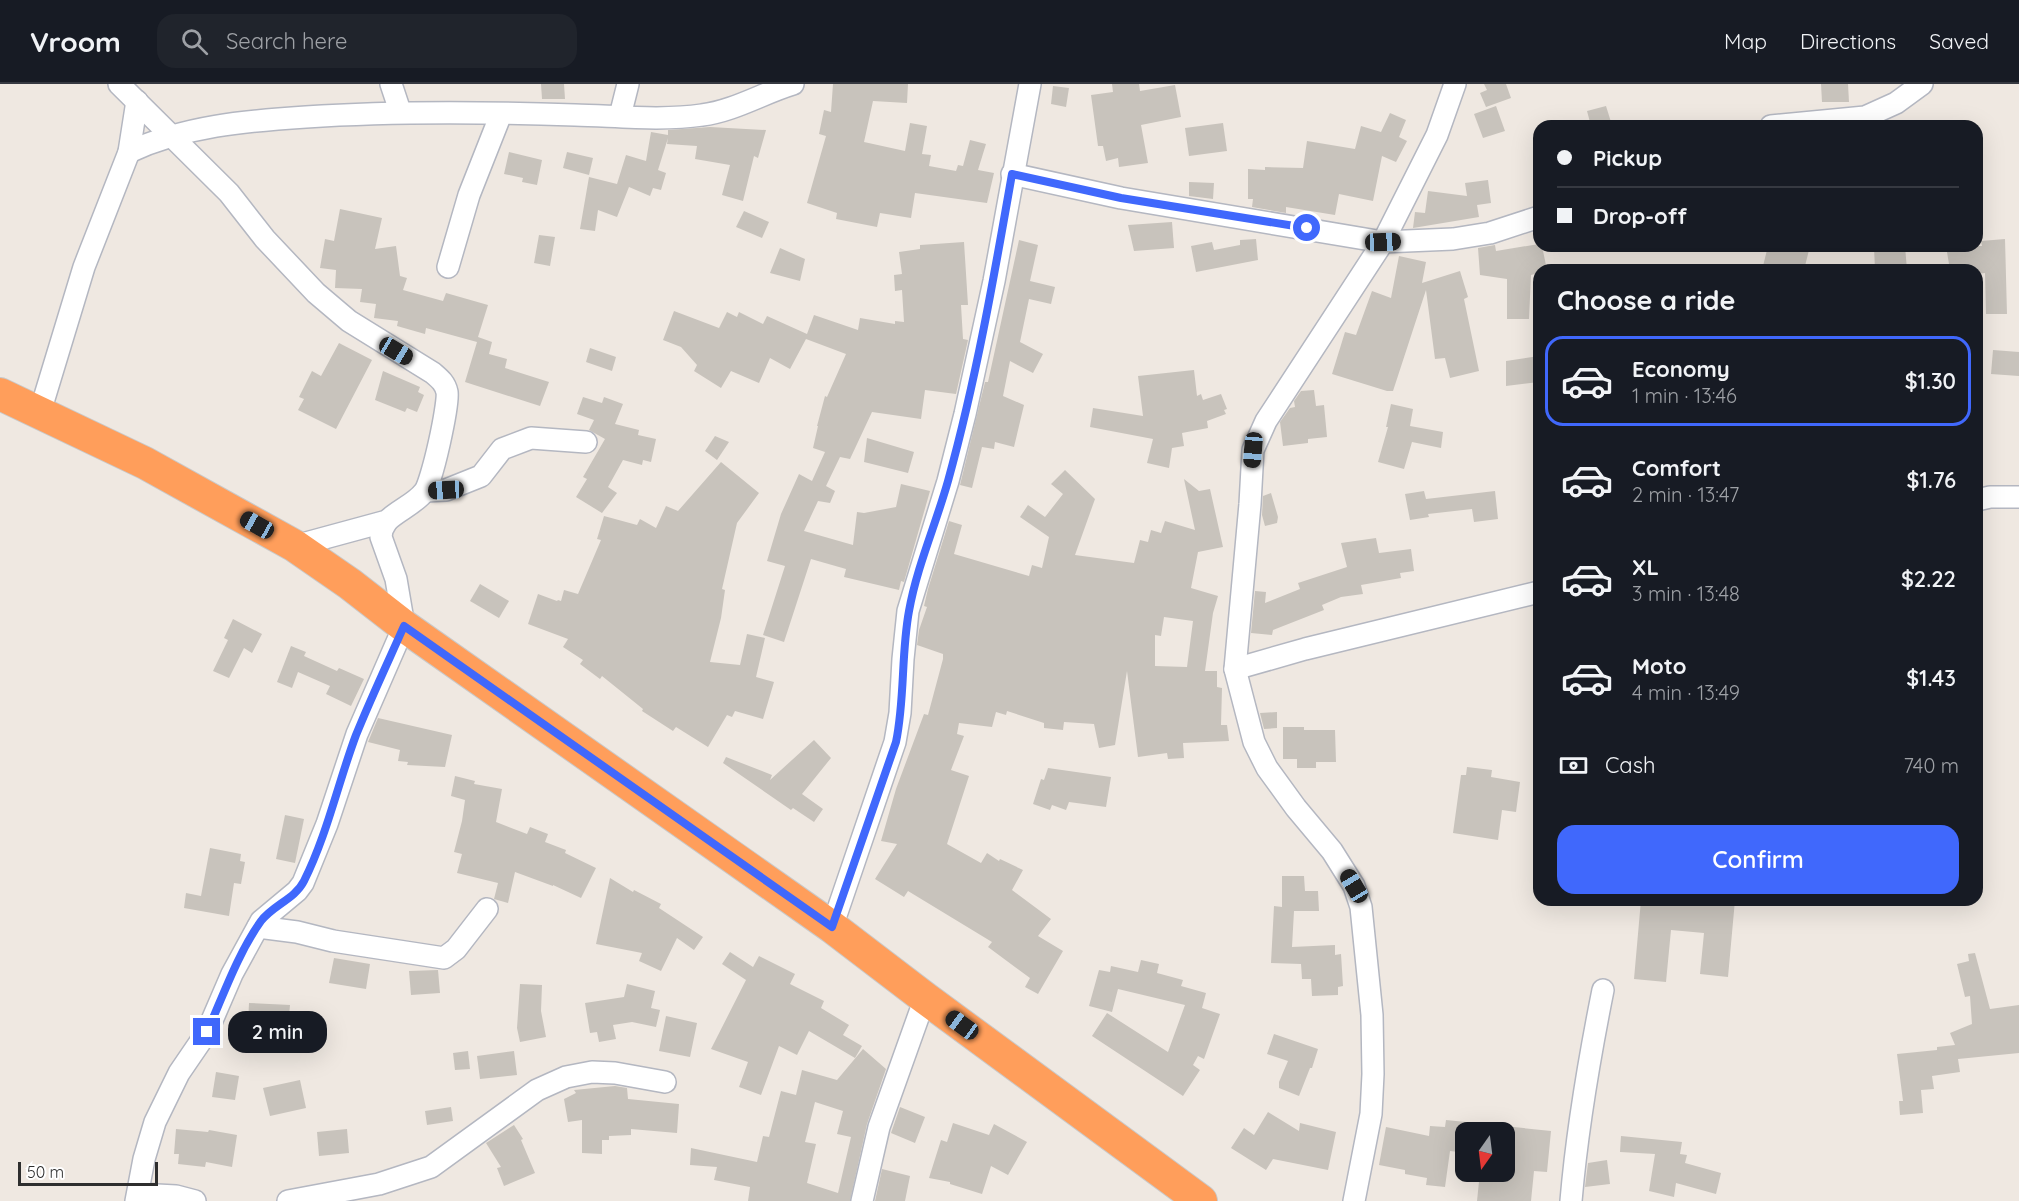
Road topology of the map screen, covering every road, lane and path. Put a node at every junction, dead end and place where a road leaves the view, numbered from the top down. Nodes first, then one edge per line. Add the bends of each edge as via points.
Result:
1 (119, 84) edge
2 (391, 84) edge
3 (628, 84) edge
4 (793, 84) edge
5 (1030, 84) edge
6 (1455, 84) edge
7 (1921, 85) edge
8 (137, 101) junction
9 (400, 111) junction
10 (501, 114) junction
11 (620, 116) junction
12 (1834, 120) edge
13 (173, 137) junction
14 (129, 152) junction
15 (1012, 174) junction
16 (1533, 219) edge
17 (1383, 242) junction
18 (448, 267) dead end
19 (0, 394) edge
20 (40, 412) junction
21 (586, 442) dead end
22 (426, 491) junction
23 (2019, 497) edge
24 (1983, 499) edge
25 (387, 521) junction
26 (295, 546) junction
27 (1533, 593) edge
28 (404, 626) junction
29 (1234, 669) junction
30 (487, 909) dead end
31 (258, 927) junction
32 (832, 927) junction
33 (1603, 990) dead end
34 (925, 998) junction
35 (665, 1082) dead end
36 (137, 1197) edge
37 (195, 1201) edge
38 (288, 1201) edge
39 (862, 1201) edge
40 (1201, 1201) edge
41 (1354, 1201) edge
42 (1571, 1201) edge

1 - 8 street
2 - 9 street
3 - 11 street
4 - 11 street via 713,114
5 - 15 street
6 - 17 street via 1437,135
7 - 12 street via 1881,111
8 - 13 street
8 - 14 street
9 - 10 street
9 - 13 street via 252,121 209,126
10 - 11 street
10 - 18 street via 469,195
13 - 14 street
13 - 22 street via 316,293 349,321 444,383 445,414
14 - 20 street via 84,267
15 - 17 street via 1121,198
15 - 32 street via 965,414 909,611 896,742
16 - 17 street via 1480,235
17 - 29 street via 1271,413 1253,450
19 - 20 highway
20 - 26 highway via 145,462
21 - 22 street via 531,438 502,449 481,476 446,490
22 - 25 street
23 - 24 street
25 - 26 street
25 - 28 street via 381,537 395,572
26 - 28 highway
27 - 29 street
28 - 31 street via 357,734 303,883
28 - 32 highway
29 - 41 street via 1254,742 1267,768 1332,851 1354,886 1361,907 1372,1015 1373,1074 1371,1114
30 - 31 street via 456,949 444,958
31 - 36 street via 207,1032 179,1073 155,1122
32 - 34 highway
33 - 42 street
34 - 39 street via 879,1127
34 - 40 highway
35 - 38 street via 615,1072 566,1077 537,1090 431,1167 379,1184
36 - 37 street via 176,1196

